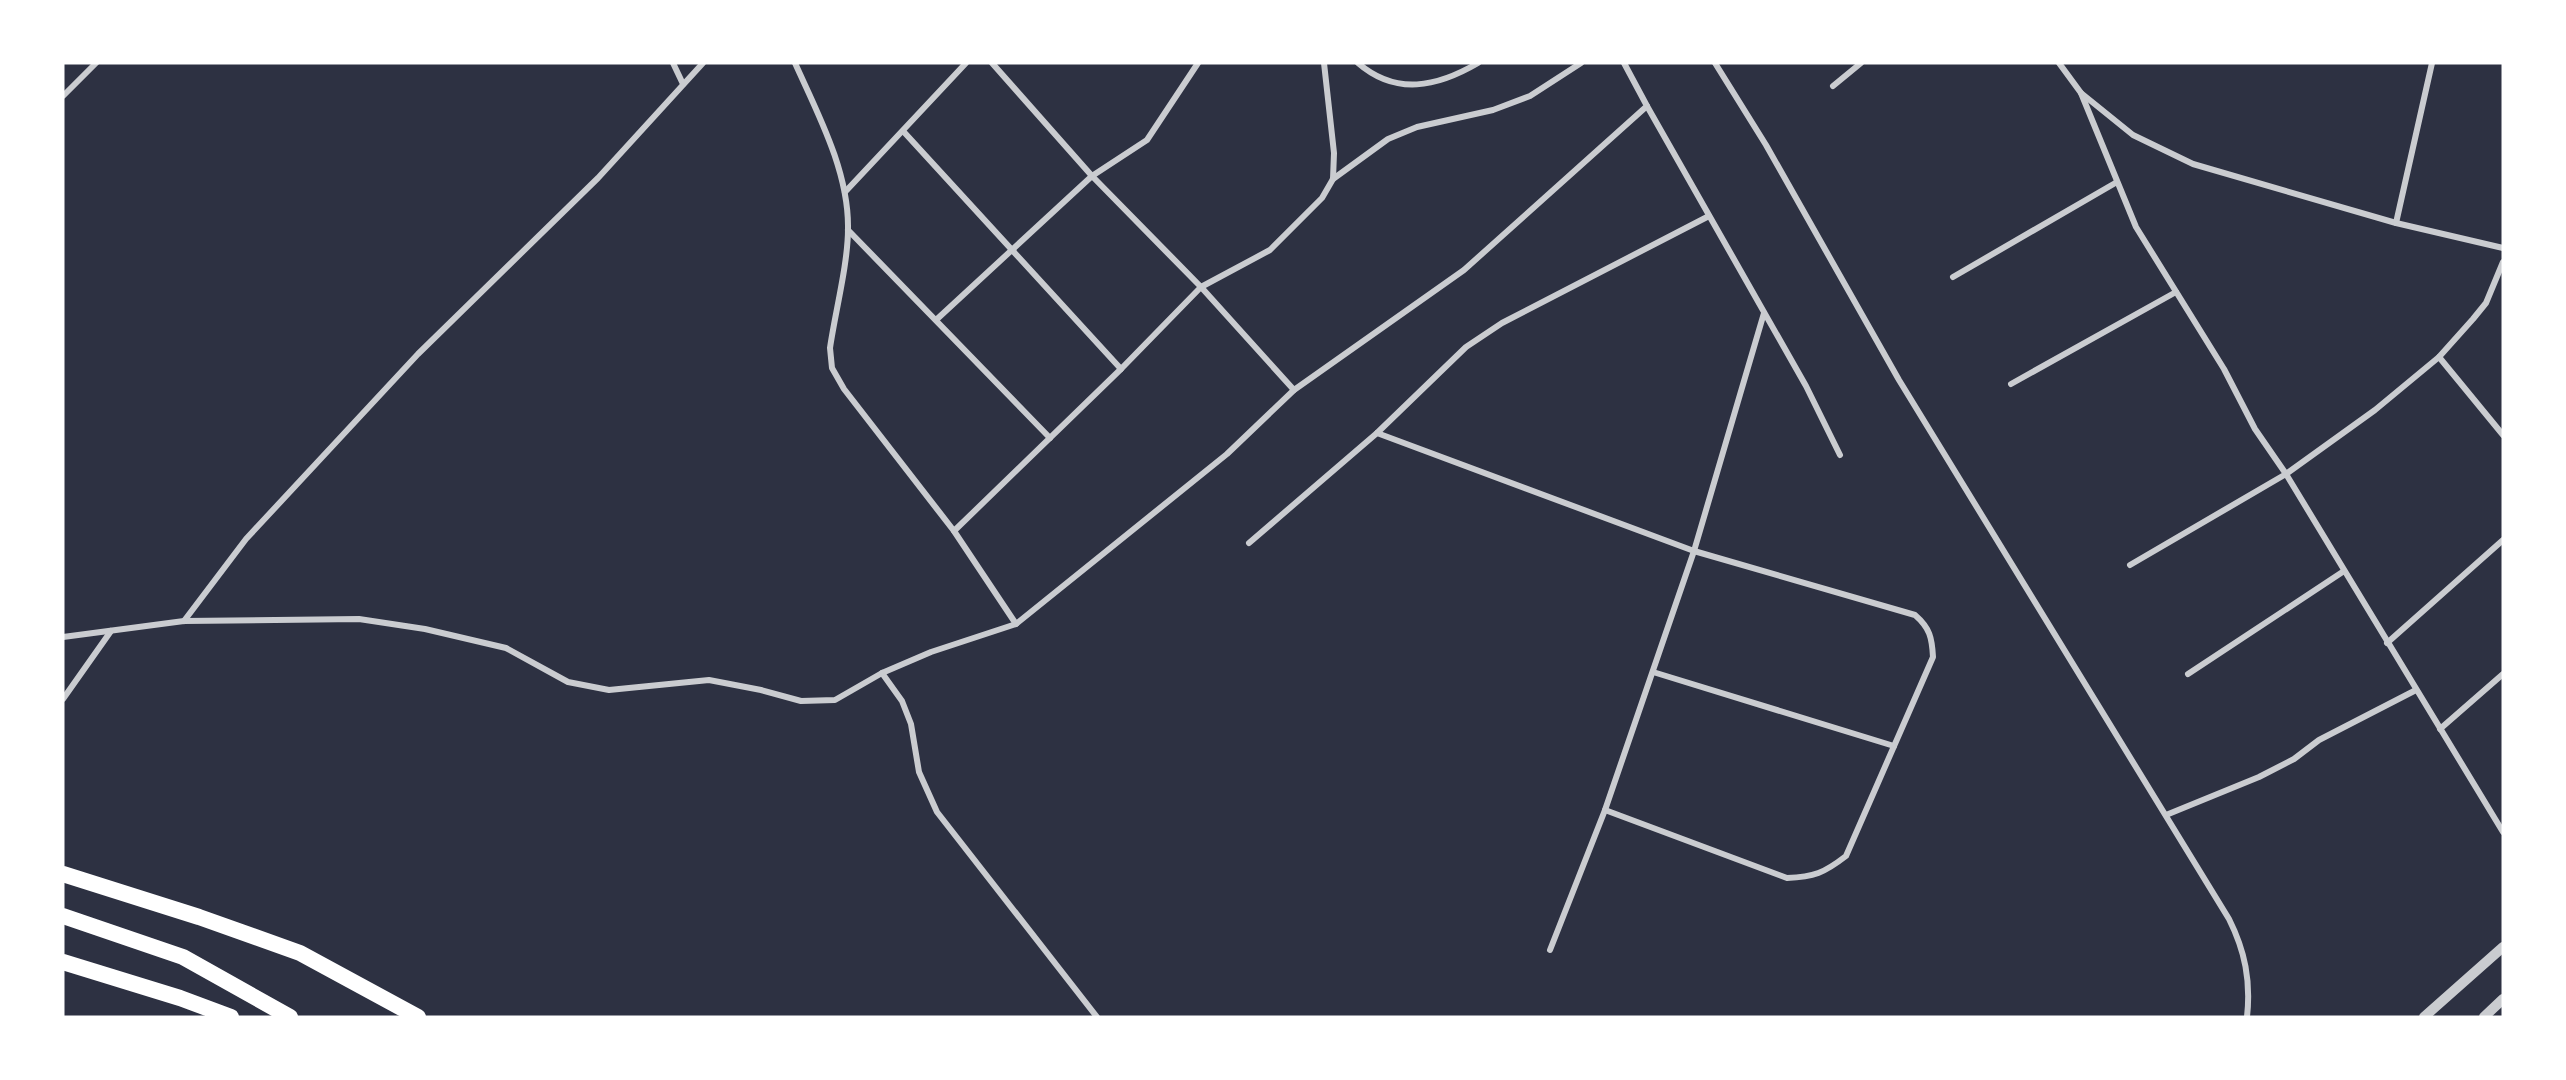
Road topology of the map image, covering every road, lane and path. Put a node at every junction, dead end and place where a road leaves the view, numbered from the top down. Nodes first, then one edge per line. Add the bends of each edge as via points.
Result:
1 (96, 63) edge
2 (673, 63) edge
3 (703, 63) edge
4 (795, 63) edge
5 (966, 63) edge
6 (992, 63) edge
7 (1198, 63) edge
8 (1324, 63) edge
9 (1358, 63) edge
10 (1478, 63) edge
11 (1581, 63) edge
12 (1624, 63) edge
13 (1715, 63) edge
14 (1861, 63) edge
15 (2059, 63) edge
16 (2432, 63) edge
17 (683, 84) junction
18 (1833, 86) dead end
19 (2081, 93) junction
20 (63, 96) edge
21 (1647, 106) junction
22 (903, 131) junction
23 (1092, 176) junction
24 (1333, 178) junction
25 (2117, 182) junction
26 (845, 192) junction
27 (1709, 216) junction
28 (2396, 224) junction
29 (848, 230) junction
30 (2503, 248) edge
31 (1012, 250) junction
32 (2503, 262) edge
33 (1953, 277) dead end
34 (1202, 287) junction
35 (2176, 292) junction
36 (1764, 313) junction
37 (936, 320) junction
38 (2439, 357) junction
39 (1121, 369) junction
40 (2011, 384) dead end
41 (1294, 390) junction
42 (1377, 433) junction
43 (2503, 435) edge
44 (1050, 438) junction
45 (1840, 455) dead end
46 (2286, 474) junction
47 (954, 531) junction
48 (2503, 540) edge
49 (1249, 543) dead end
50 (1694, 551) junction
51 (2130, 565) dead end
52 (2344, 571) junction
53 (184, 621) junction
54 (1016, 624) junction
55 (111, 631) junction
56 (63, 637) edge
57 (2387, 643) junction
58 (1653, 672) junction
59 (882, 674) junction
60 (2188, 674) dead end
61 (2503, 674) edge
62 (2416, 690) junction
63 (63, 699) edge
64 (2440, 729) junction
65 (1894, 746) junction
66 (1605, 810) junction
67 (2166, 815) junction
68 (2503, 832) edge
69 (63, 874) edge
70 (63, 916) edge
71 (2503, 947) edge
72 (1550, 950) dead end
73 (63, 962) edge
74 (2503, 999) edge
75 (231, 1017) edge
76 (290, 1017) edge
77 (418, 1017) edge
78 (1096, 1017) edge
79 (2247, 1017) edge
80 (2424, 1017) edge
81 (2484, 1017) edge

1 - 20 street
2 - 17 street
3 - 17 street
4 - 26 street via 824,127
5 - 22 street
6 - 23 street
7 - 23 street via 1147,140
8 - 24 street
9 - 10 street via 1384,81 1404,85 1456,75
11 - 24 street via 1530,96 1493,110 1417,127 1388,139
12 - 21 street
13 - 67 street via 1899,380
14 - 18 street
15 - 19 street
16 - 28 street
17 - 53 street via 598,178 418,354 246,539
19 - 25 street
19 - 28 street via 2133,135 2193,164
21 - 27 street
21 - 41 street via 1464,270
22 - 26 street
22 - 31 street
23 - 31 street
23 - 34 street
24 - 34 street via 1322,198 1270,250
25 - 33 street
25 - 35 street via 2136,227
26 - 29 street
27 - 36 street
27 - 42 street via 1502,323 1466,346
28 - 30 street
29 - 37 street
29 - 47 street via 830,348 832,368 843,389
31 - 37 street
31 - 39 street
32 - 38 street via 2486,303
34 - 39 street
34 - 41 street
35 - 40 street
35 - 46 street via 2224,369 2255,429
36 - 45 street
36 - 50 street
37 - 44 street
38 - 43 street
38 - 46 street via 2375,410
39 - 44 street
41 - 54 street via 1227,453
42 - 49 street
42 - 50 street
44 - 47 street
46 - 51 street
46 - 52 street
47 - 54 street
48 - 57 street
50 - 58 street
50 - 65 street via 1915,615 1927,625 1933,657
52 - 57 street
52 - 60 street
53 - 55 street
53 - 59 street via 358,619 425,629 506,648 568,682 609,690 709,680 801,701 835,700
54 - 59 street via 931,652
55 - 56 street
55 - 63 street
57 - 62 street
58 - 65 street
58 - 66 street
59 - 78 street via 902,701 911,724 919,772 937,812
61 - 64 street
62 - 64 street
62 - 67 street via 2319,740 2294,759 2259,777
64 - 68 street
65 - 66 street via 1846,856 1813,877 1786,878
66 - 72 street
67 - 79 street via 2242,946 2248,987
69 - 77 highway via 300,954
70 - 76 highway via 183,957
71 - 80 street
73 - 75 highway
74 - 81 street

